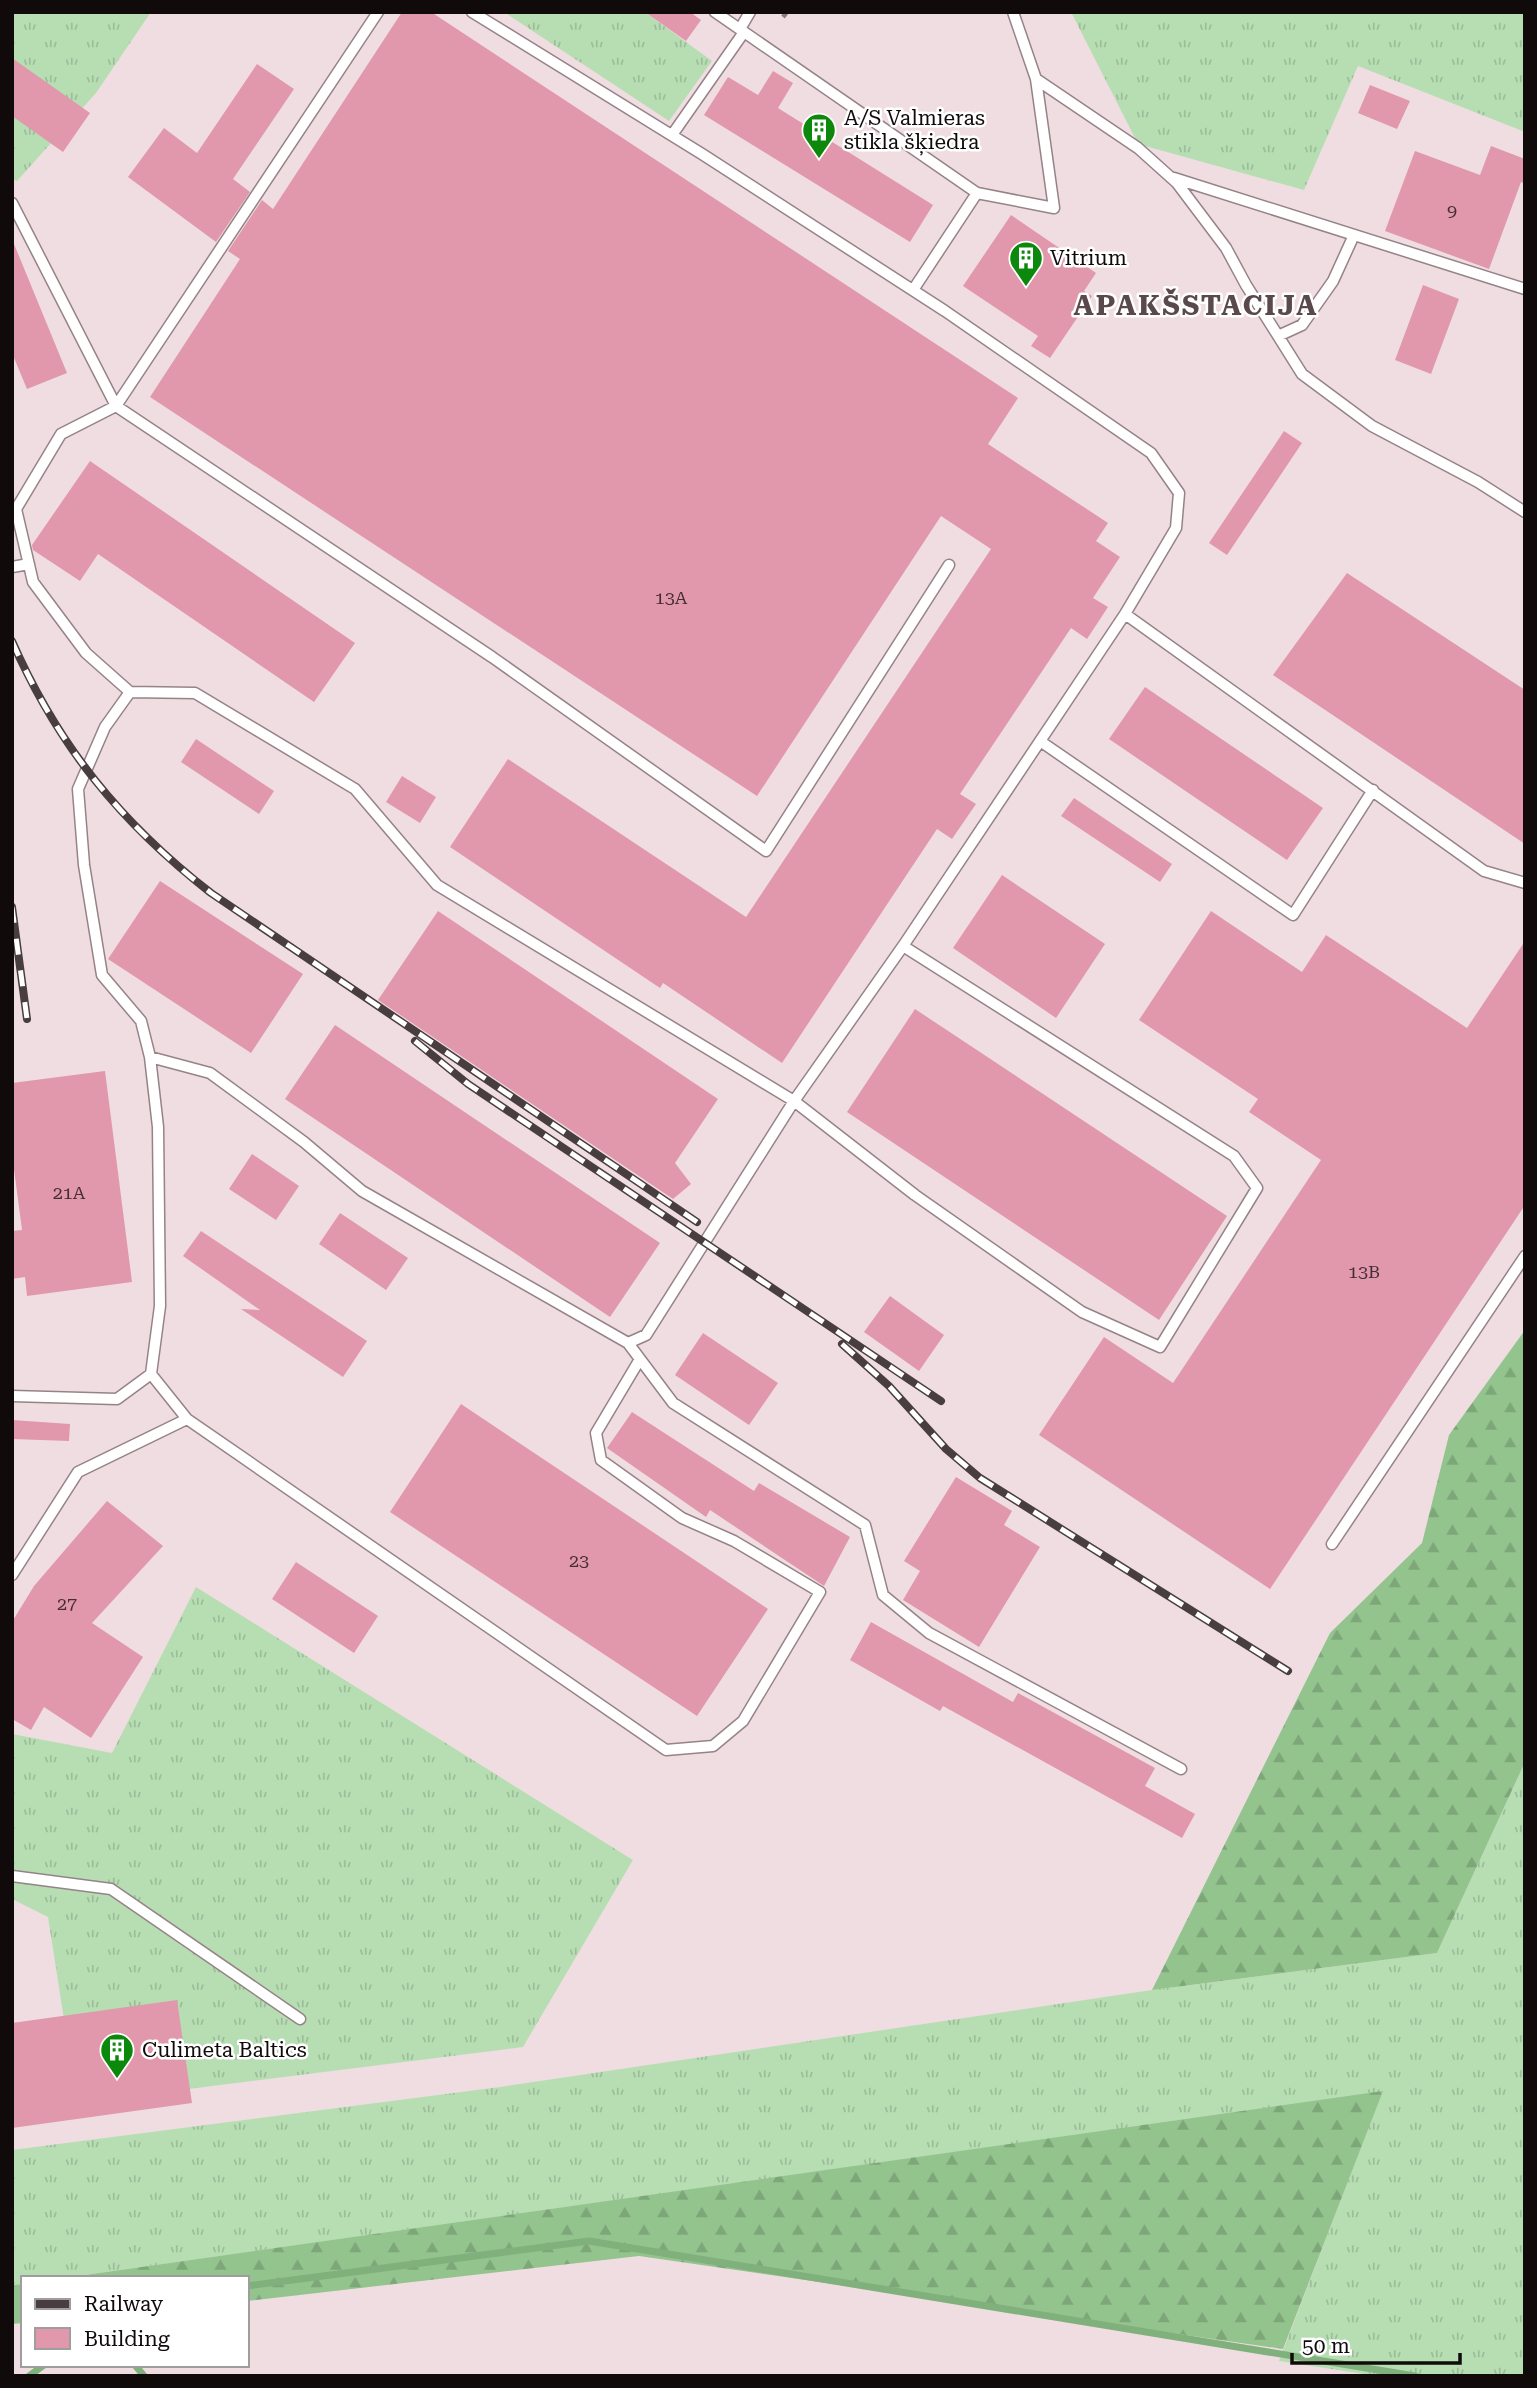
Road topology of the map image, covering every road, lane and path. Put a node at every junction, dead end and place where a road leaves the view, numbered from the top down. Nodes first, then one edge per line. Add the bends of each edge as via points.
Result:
1 (378, 12) edge
2 (472, 12) edge
3 (715, 12) edge
4 (750, 12) edge
5 (1013, 12) edge
6 (742, 30) junction
7 (1036, 79) junction
8 (672, 135) junction
9 (1170, 177) junction
10 (977, 193) junction
11 (12, 203) edge
12 (1354, 235) junction
13 (1525, 289) edge
14 (913, 290) junction
15 (1278, 336) junction
16 (116, 406) junction
17 (1525, 512) edge
18 (29, 564) junction
19 (949, 565) dead end
20 (12, 567) edge
21 (1125, 614) junction
22 (130, 692) junction
23 (1040, 741) junction
24 (1373, 790) junction
25 (1525, 883) edge
26 (903, 946) junction
27 (150, 1057) junction
28 (794, 1101) junction
29 (1525, 1256) edge
30 (628, 1343) junction
31 (640, 1359) junction
32 (152, 1374) junction
33 (12, 1396) edge
34 (187, 1419) junction
35 (1332, 1544) dead end
36 (12, 1575) edge
37 (1181, 1769) dead end
38 (12, 1877) edge
39 (300, 2019) dead end

1 - 16 lane
2 - 8 lane
3 - 6 lane
4 - 6 lane
5 - 7 lane
6 - 8 lane
6 - 10 lane
7 - 9 lane via 1138,148
7 - 10 lane via 1054,208
8 - 14 lane
9 - 12 lane
9 - 15 lane via 1226,248
10 - 14 lane
11 - 16 lane
12 - 13 lane
12 - 15 lane via 1334,281 1302,325
14 - 21 lane via 1151,453 1178,493 1176,528
15 - 17 lane via 1303,374 1372,426
16 - 18 lane via 61,434 16,509
16 - 19 lane via 492,657 766,851
18 - 20 lane
18 - 22 lane via 33,582 86,653
21 - 23 lane
21 - 24 lane
22 - 27 lane via 105,727 78,789 84,865 103,975 141,1021
22 - 28 lane via 195,693 355,789 437,885
23 - 24 lane via 1293,915
23 - 26 lane
24 - 25 lane via 1484,871
26 - 28 lane
26 - 28 lane via 1234,1156 1256,1188 1160,1347 1082,1312 915,1195
27 - 30 lane via 210,1073 362,1191
27 - 32 lane via 158,1127 160,1306
28 - 30 lane via 646,1335
29 - 35 lane
30 - 31 lane
31 - 34 lane via 596,1433 601,1460 682,1518 734,1541 820,1591 743,1721 713,1746 666,1750
31 - 37 lane via 673,1403 864,1525 883,1595 929,1633
32 - 33 lane via 117,1399
32 - 34 lane
34 - 36 lane via 78,1472
38 - 39 lane via 111,1889

